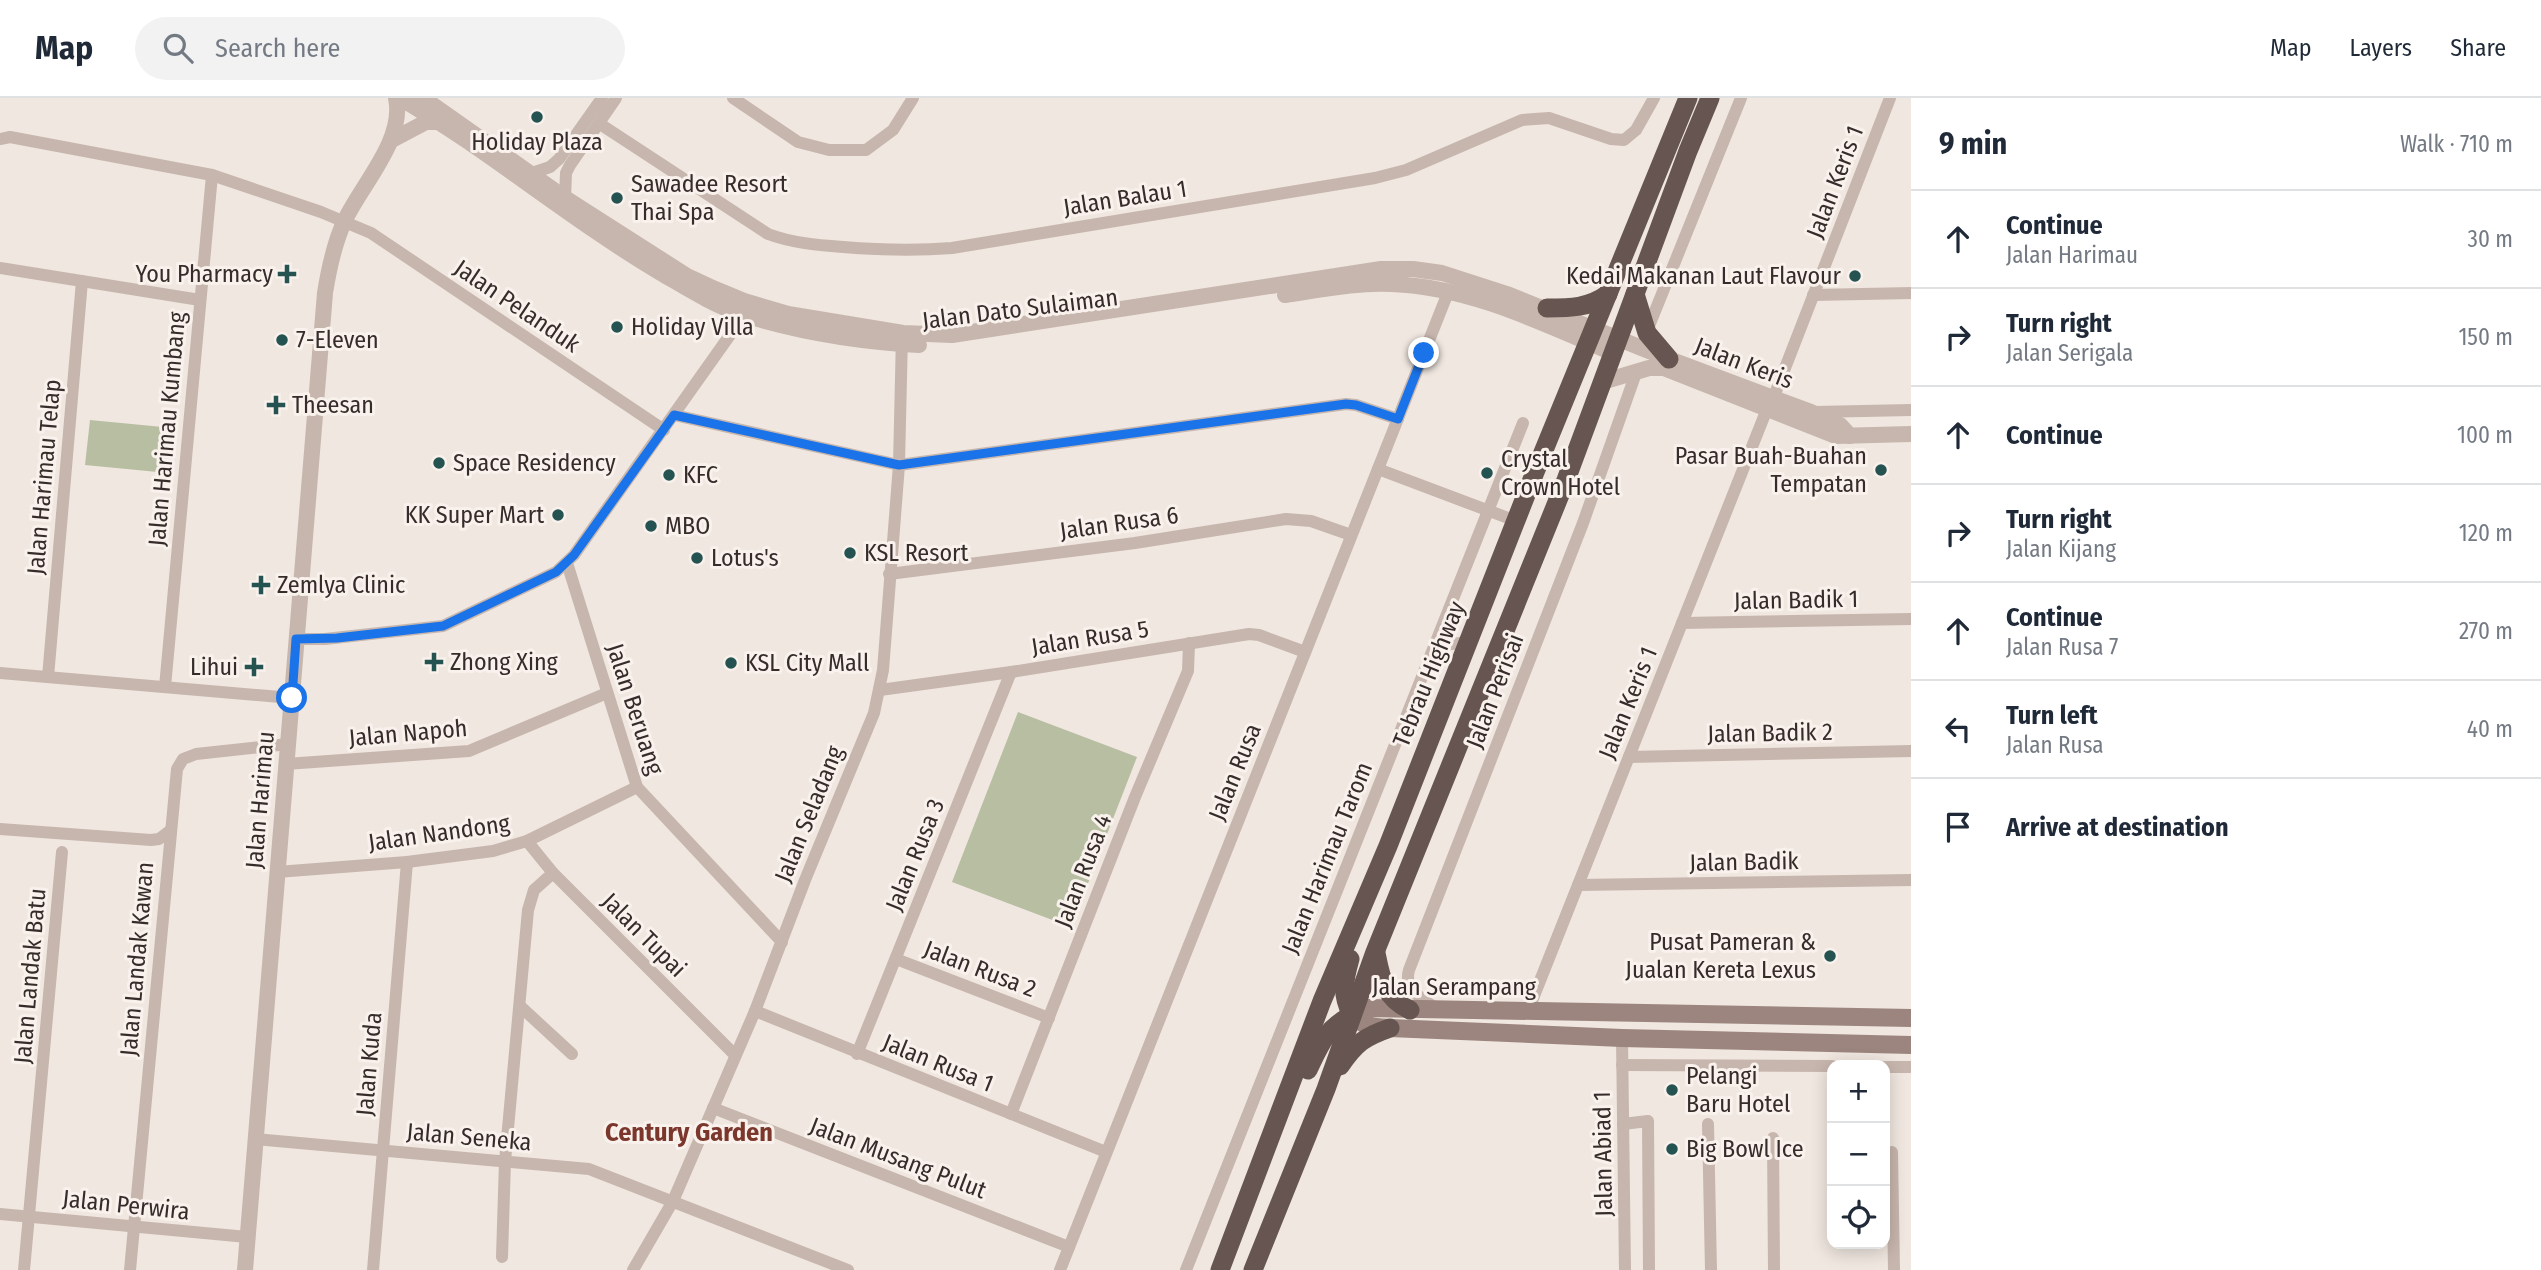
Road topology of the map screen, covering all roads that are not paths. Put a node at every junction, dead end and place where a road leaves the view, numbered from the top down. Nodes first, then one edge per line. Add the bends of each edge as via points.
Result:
1 (398, 98) edge
2 (423, 98) edge
3 (602, 98) edge
4 (615, 98) edge
5 (913, 98) edge
6 (1654, 98) edge
7 (1688, 98) edge
8 (1710, 98) edge
9 (1741, 98) edge
10 (1890, 98) edge
11 (733, 99) edge
12 (438, 122) junction
13 (600, 124) junction
14 (0, 139) edge
15 (392, 140) junction
16 (531, 173) junction
17 (212, 175) junction
18 (565, 198) junction
19 (344, 222) junction
20 (0, 268) edge
21 (82, 281) junction
22 (1449, 290) junction
23 (1911, 293) edge
24 (1608, 294) junction
25 (1635, 294) junction
26 (1813, 296) junction
27 (200, 300) junction
28 (742, 307) junction
29 (1548, 309) junction
30 (1647, 333) junction
31 (1591, 336) junction
32 (902, 338) junction
33 (1616, 346) junction
34 (1669, 359) junction
35 (1636, 373) junction
36 (1602, 382) junction
37 (1770, 404) junction
38 (1911, 410) edge
39 (1811, 412) junction
40 (674, 415) junction
41 (1398, 419) junction
42 (1523, 423) dead end
43 (664, 430) junction
44 (1911, 434) edge
45 (1850, 436) junction
46 (899, 465) junction
47 (1378, 468) junction
48 (1488, 510) junction
49 (1516, 521) junction
50 (1352, 535) junction
51 (567, 563) junction
52 (889, 574) junction
53 (1911, 619) edge
54 (1682, 623) junction
55 (296, 639) junction
56 (1469, 642) junction
57 (1189, 643) junction
58 (1434, 646) junction
59 (1305, 652) junction
60 (1011, 672) junction
61 (0, 673) edge
62 (48, 677) junction
63 (165, 687) junction
64 (880, 690) junction
65 (607, 693) junction
66 (292, 698) junction
67 (288, 744) junction
68 (1911, 751) edge
69 (1629, 757) junction
70 (286, 764) junction
71 (637, 787) junction
72 (0, 829) edge
73 (170, 830) junction
74 (151, 840) junction
75 (527, 841) junction
76 (1388, 846) junction
77 (62, 852) dead end
78 (168, 856) junction
79 (407, 862) junction
80 (277, 872) junction
81 (553, 873) junction
82 (1911, 880) edge
83 (1578, 885) junction
84 (782, 942) junction
85 (1375, 952) junction
86 (895, 959) junction
87 (521, 1007) junction
88 (1410, 1010) junction
89 (1440, 1011) junction
90 (755, 1012) junction
91 (1528, 1012) junction
92 (1352, 1015) junction
93 (1049, 1018) junction
94 (1911, 1018) edge
95 (1390, 1028) junction
96 (1622, 1038) junction
97 (1911, 1045) edge
98 (857, 1054) junction
99 (572, 1055) dead end
100 (735, 1055) junction
101 (1622, 1065) junction
102 (1827, 1066) edge
103 (1890, 1067) edge
104 (1911, 1067) edge
105 (1326, 1088) junction
106 (713, 1108) junction
107 (1011, 1114) junction
108 (1623, 1124) junction
109 (1708, 1124) dead end
110 (1773, 1138) dead end
111 (255, 1139) junction
112 (383, 1151) junction
113 (1107, 1152) junction
114 (1266, 1152) junction
115 (1892, 1152) dead end
116 (505, 1161) junction
117 (673, 1201) junction
118 (0, 1214) edge
119 (29, 1216) junction
120 (134, 1228) junction
121 (247, 1237) junction
122 (1069, 1247) junction
123 (502, 1257) dead end
124 (24, 1270) edge
125 (130, 1270) edge
126 (245, 1270) edge
127 (373, 1270) edge
128 (634, 1270) edge
129 (848, 1270) edge
130 (1060, 1270) edge
131 (1186, 1270) edge
132 (1220, 1270) edge
133 (1253, 1270) edge
134 (1625, 1270) edge
135 (1649, 1270) edge
136 (1711, 1270) edge
137 (1774, 1270) edge
138 (1894, 1270) edge

1 - 12 street, Jalan Dato Sulaiman
1 - 15 street, Jalan Harimau
2 - 16 street, Jalan Dato Sulaiman
3 - 16 street via 559,159
4 - 13 street
5 - 11 street via 893,130 866,149 829,150 798,142
6 - 13 street, Jalan Balau 1 via 1625,140 1549,118 1522,120 1406,170 1375,178 952,248 898,251 787,241 768,234
7 - 24 highway, Tebrau Highway
8 - 25 highway
9 - 30 street
10 - 26 street, Jalan Keris 1
12 - 15 street via 426,122
12 - 28 street, Jalan Dato Sulaiman via 607,240 698,294
13 - 18 street via 566,173
14 - 17 street, Jalan Pelanduk via 10,137
15 - 19 street, Jalan Harimau
16 - 18 street, Jalan Dato Sulaiman
17 - 19 street, Jalan Pelanduk
17 - 27 street, Jalan Harimau Kumbang
18 - 28 street, Jalan Dato Sulaiman
19 - 43 street, Jalan Pelanduk via 371,233
19 - 55 street, Jalan Harimau via 325,293
20 - 21 street
21 - 27 street
21 - 62 street, Jalan Harimau Telap
22 - 31 street, Jalan Dato Sulaiman
22 - 32 street, Jalan Dato Sulaiman via 1390,283 1354,285 983,341 929,345
22 - 41 street, Jalan Rusa
23 - 26 street
24 - 29 highway via 1586,306
24 - 31 highway, Tebrau Highway
25 - 30 highway
25 - 33 highway
26 - 37 street, Jalan Keris 1
27 - 63 street, Jalan Harimau Kumbang
28 - 32 street, Jalan Dato Sulaiman via 815,331
28 - 40 street via 730,335
29 - 31 street, Jalan Dato Sulaiman
29 - 32 street, Jalan Dato Sulaiman via 1454,276 1413,268 980,332
30 - 34 highway
31 - 33 street, Jalan Dato Sulaiman
31 - 49 highway, Tebrau Highway
32 - 46 street, Jalan Seladang
33 - 34 street, Jalan Keris
33 - 36 highway
34 - 37 street, Jalan Keris
35 - 36 street, Jalan Keris
35 - 37 street, Jalan Keris via 1664,368
35 - 89 street, Jalan Perisai via 1583,523 1409,970 1408,983 1416,994
36 - 85 highway
37 - 39 street, Jalan Keris
37 - 45 street, Jalan Keris via 1836,436
37 - 54 street, Jalan Keris 1
38 - 39 street
39 - 45 street, Jalan Keris via 1840,425
40 - 43 street
40 - 46 street
41 - 46 street via 1346,404
41 - 47 street, Jalan Rusa
42 - 48 street, Jalan Harimau Tarom
43 - 51 street
44 - 45 street, Jalan Keris
46 - 52 street, Jalan Seladang
47 - 48 street
47 - 50 street, Jalan Rusa
48 - 49 street
48 - 58 street, Jalan Harimau Tarom
49 - 56 highway, Tebrau Highway
50 - 52 street, Jalan Rusa 6 via 1286,519
50 - 59 street, Jalan Rusa
51 - 55 street via 443,626
51 - 65 street, Jalan Beruang
52 - 64 street, Jalan Seladang
53 - 54 street, Jalan Badik 1
54 - 69 street, Jalan Keris 1
55 - 66 street, Jalan Harimau
56 - 58 street
56 - 76 highway, Tebrau Highway
57 - 59 street, Jalan Rusa 5 via 1249,634
57 - 60 street, Jalan Rusa 5
57 - 93 street, Jalan Rusa 4 via 1188,671
58 - 131 street, Jalan Harimau Tarom
59 - 113 street, Jalan Rusa
60 - 64 street, Jalan Rusa 5
60 - 86 street, Jalan Rusa 3
61 - 62 street
62 - 63 street
63 - 66 street
64 - 84 street, Jalan Seladang
65 - 70 street, Jalan Napoh via 470,751
65 - 71 street, Jalan Beruang
66 - 67 street, Jalan Harimau
67 - 70 street, Jalan Harimau
67 - 73 street, Jalan Landak Kawan via 183,759 177,769
68 - 69 street, Jalan Badik 2
69 - 83 street, Jalan Keris 1
70 - 80 street, Jalan Harimau
71 - 75 street, Jalan Nandong
71 - 84 street, Jalan Beruang
72 - 74 street
73 - 74 street
73 - 78 street, Jalan Landak Kawan
74 - 78 street
75 - 79 street, Jalan Nandong via 493,851
75 - 81 street, Jalan Tupai
76 - 92 highway via 1345,980 1345,1002
76 - 114 highway, Tebrau Highway via 1322,1001
77 - 119 street, Jalan Landak Batu
78 - 120 street, Jalan Landak Kawan
79 - 80 street, Jalan Nandong
79 - 112 street, Jalan Kuda
80 - 111 street, Jalan Harimau
81 - 87 street via 530,898
81 - 100 street, Jalan Tupai
82 - 83 street, Jalan Badik
83 - 91 street, Jalan Keris 1
84 - 90 street, Jalan Seladang
85 - 88 highway via 1391,999
85 - 92 highway
86 - 93 street, Jalan Rusa 2
86 - 98 street, Jalan Rusa 3
87 - 99 street
87 - 116 street
88 - 89 main road, Jalan Serampang
88 - 92 main road, Jalan Serampang via 1368,1008
89 - 91 main road, Jalan Serampang
90 - 98 street, Jalan Rusa 1
90 - 100 street, Jalan Seladang
91 - 94 main road, Jalan Serampang
92 - 95 main road, Jalan Serampang via 1367,1026
92 - 105 highway
92 - 114 highway via 1326,1034
93 - 107 street, Jalan Rusa 4
95 - 96 main road, Jalan Serampang
95 - 105 highway via 1356,1044
96 - 97 main road, Jalan Serampang
96 - 101 street, Jalan Abiad 1
98 - 107 street, Jalan Rusa 1
100 - 106 street, Jalan Seladang
101 - 102 street
101 - 108 street, Jalan Abiad 1
103 - 104 street
105 - 133 highway
106 - 117 street, Jalan Seladang
106 - 122 street, Jalan Musang Pulut
107 - 113 street, Jalan Rusa 1
108 - 134 street, Jalan Abiad 1
108 - 135 street, Jalan Abiad 1 via 1648,1121
109 - 136 street
110 - 137 street
111 - 112 street, Jalan Seneka
111 - 121 street, Jalan Harimau
112 - 116 street, Jalan Seneka
112 - 127 street, Jalan Kuda
113 - 122 street, Jalan Rusa
114 - 132 highway, Tebrau Highway
115 - 138 street
116 - 117 street, Jalan Seneka via 589,1170
116 - 123 street
117 - 128 street, Jalan Seladang
117 - 129 street, Jalan Seneka
118 - 119 street, Jalan Perwira
119 - 120 street, Jalan Perwira
119 - 124 street, Jalan Landak Batu
120 - 121 street, Jalan Perwira
120 - 125 street, Jalan Landak Kawan
121 - 126 street, Jalan Harimau
122 - 130 street, Jalan Rusa

